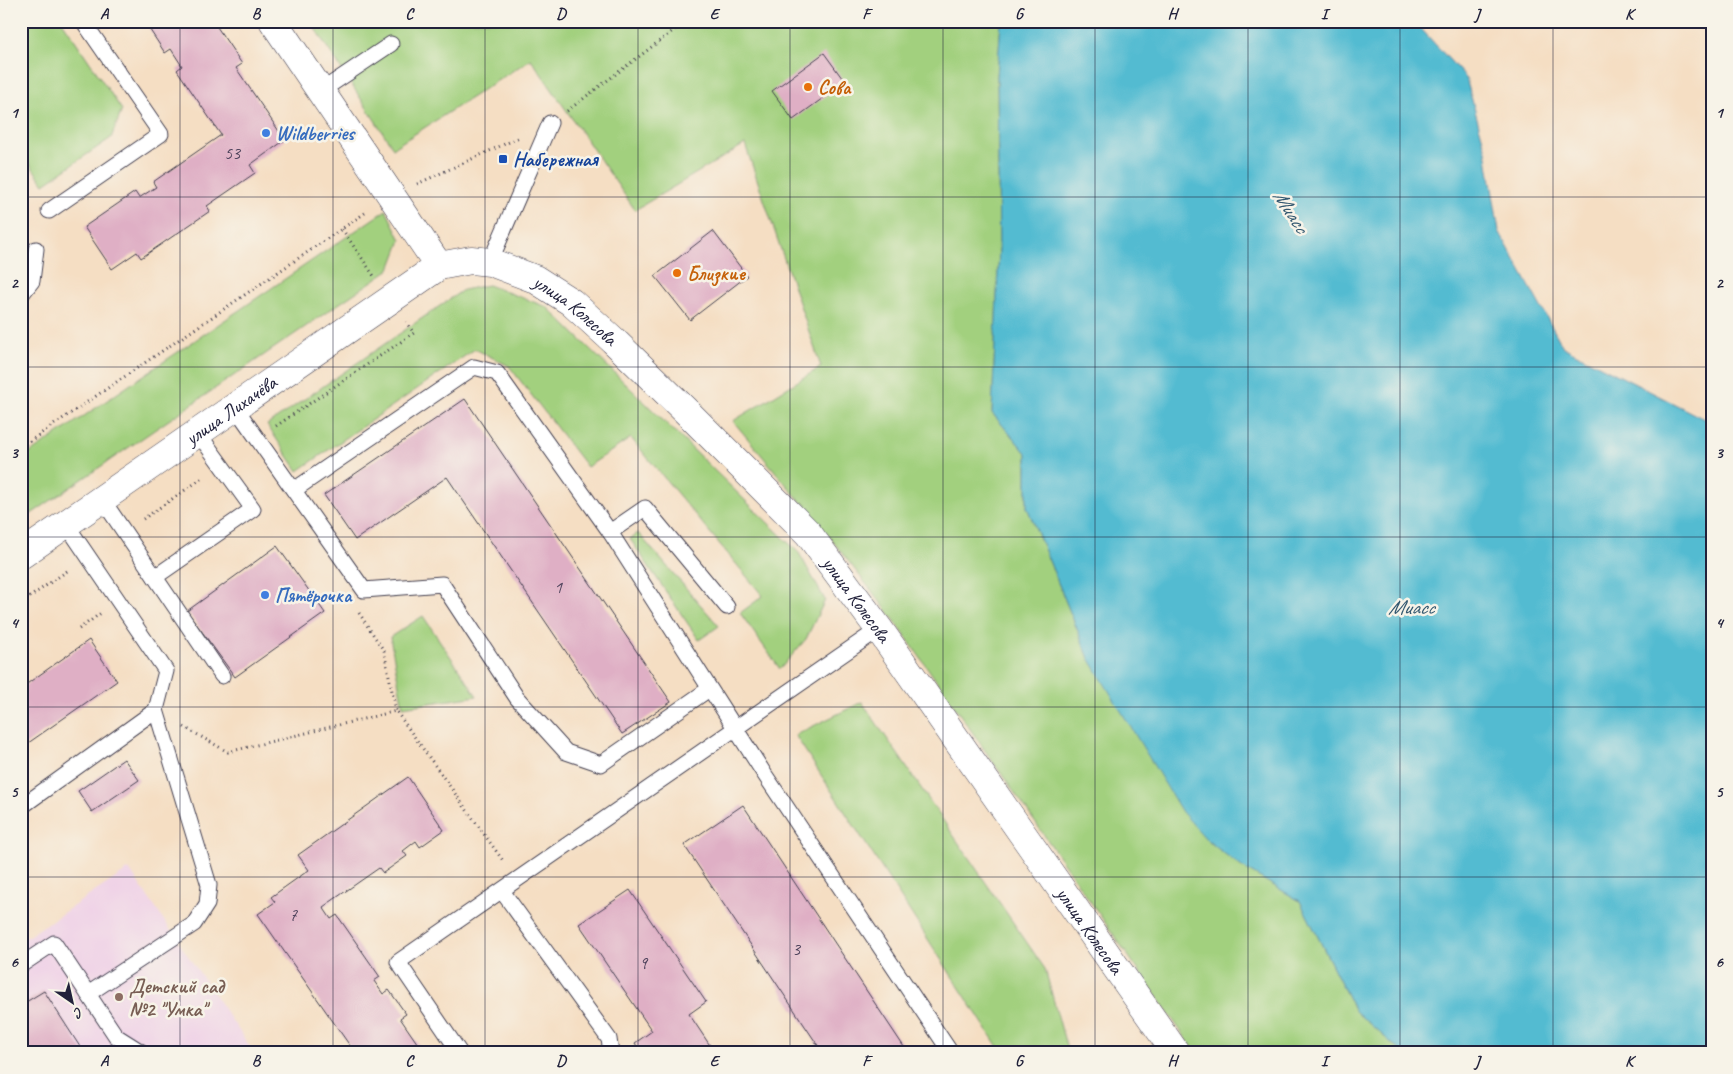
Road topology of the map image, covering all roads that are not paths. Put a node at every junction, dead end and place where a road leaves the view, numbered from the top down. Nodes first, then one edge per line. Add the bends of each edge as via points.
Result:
1 (83, 21) edge
2 (273, 21) edge
3 (391, 44) dead end
4 (321, 91) junction
5 (550, 124) road end
6 (49, 211) dead end
7 (36, 249) dead end
8 (490, 262) junction
9 (439, 266) junction
10 (21, 295) edge
11 (235, 407) junction
12 (198, 433) junction
13 (294, 490) junction
14 (102, 499) junction
15 (66, 524) junction
16 (610, 532) junction
17 (21, 554) edge
18 (155, 577) junction
19 (727, 607) dead end
20 (879, 629) junction
21 (222, 676) dead end
22 (709, 689) junction
23 (156, 710) junction
24 (735, 728) junction
25 (21, 807) edge
26 (502, 891) junction
27 (21, 965) edge
28 (88, 994) junction
29 (143, 1053) edge
30 (460, 1053) edge
31 (611, 1053) edge
32 (951, 1053) edge
33 (1176, 1053) edge

1 - 6 lane via 160,134
2 - 4 street
3 - 4 lane
4 - 9 street
5 - 8 lane
7 - 10 lane via 32,282
8 - 9 street, улица Колесова via 471,260
8 - 20 street, улица Колесова via 535,279 571,302 613,340 808,533
9 - 11 street, улица Лихачёва
11 - 12 street, улица Лихачёва
11 - 13 lane
12 - 14 street, улица Лихачёва
12 - 18 lane via 253,509
13 - 16 lane via 474,367 497,373
13 - 22 lane via 364,590 442,584 517,698 566,752 601,764
14 - 15 street, улица Лихачёва
14 - 18 lane
15 - 17 street, улица Лихачёва
15 - 23 lane via 166,671
16 - 19 lane via 646,508
16 - 22 lane
18 - 21 lane
20 - 24 lane
20 - 33 street, улица Колесова
22 - 24 lane
23 - 25 lane
23 - 28 lane via 209,885 207,904 194,924
24 - 26 lane
24 - 32 lane
26 - 30 lane via 398,962
26 - 31 lane via 609,1039
27 - 28 lane via 54,943
28 - 29 lane via 116,1036

